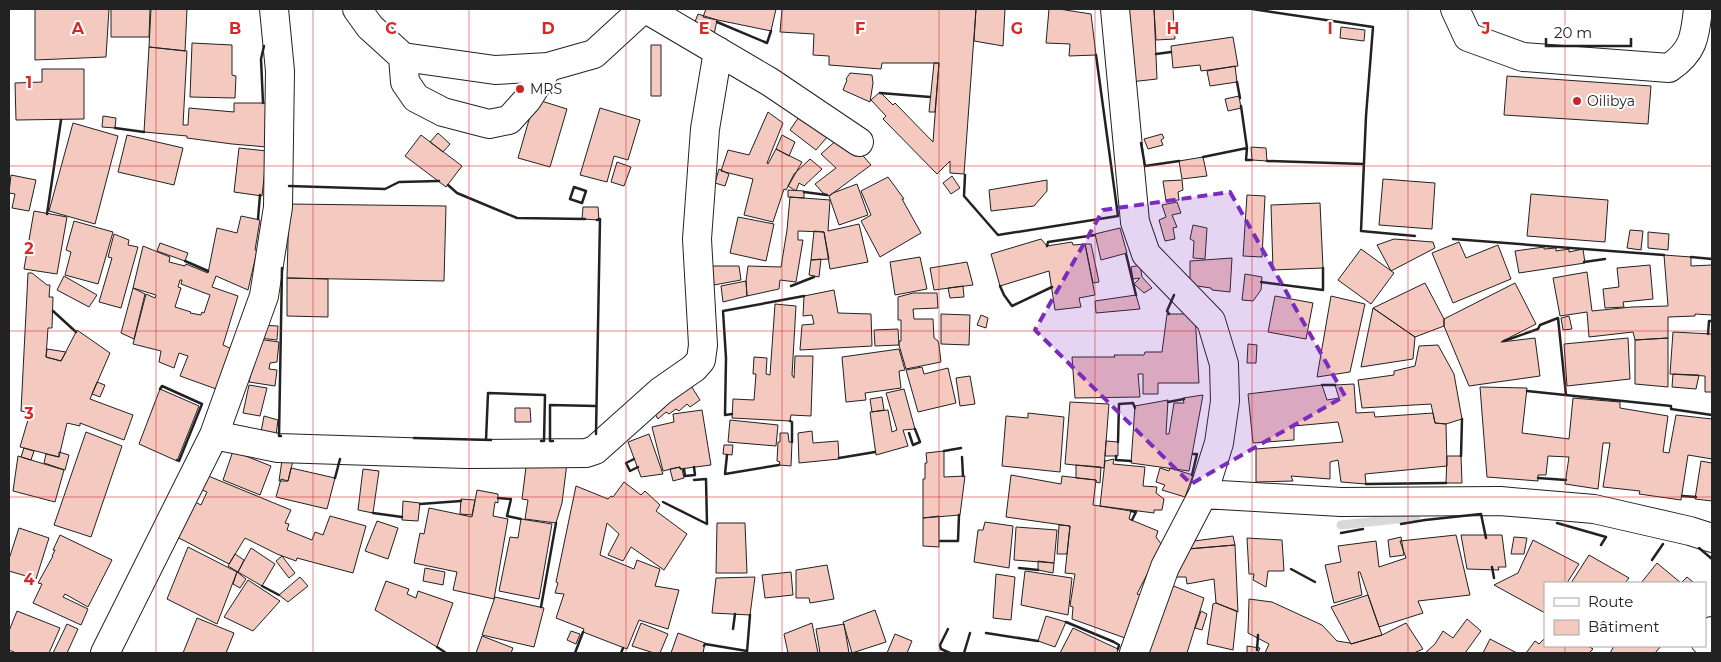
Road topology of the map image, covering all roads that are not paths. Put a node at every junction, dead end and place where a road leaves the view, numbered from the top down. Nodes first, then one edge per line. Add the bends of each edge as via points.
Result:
1 (274, 9) edge
2 (357, 9) edge
3 (644, 9) edge
4 (1115, 9) edge
5 (1455, 9) edge
6 (1698, 9) edge
7 (718, 51) junction
8 (402, 57) junction
9 (548, 67) junction
10 (859, 142) dead end
11 (214, 435) junction
12 (1203, 494) junction
13 (1712, 538) edge
14 (105, 653) edge
15 (1134, 653) edge

1 - 11 street via 280,70 277,216 264,296
2 - 8 street via 370,27
3 - 7 street
3 - 9 street via 594,54
4 - 12 street via 1135,222 1146,254 1211,321 1224,364 1225,401 1220,443
5 - 6 street via 1468,36 1523,56 1669,68 1681,60 1694,39
7 - 10 street
7 - 11 street via 705,129 697,239 701,360 595,450 586,453 466,454 278,448
8 - 9 street via 494,70
8 - 9 street via 405,82 416,98 443,112 489,124 509,120 527,100
11 - 14 street
12 - 13 street via 1341,502 1500,500 1594,509
12 - 15 street via 1165,567

